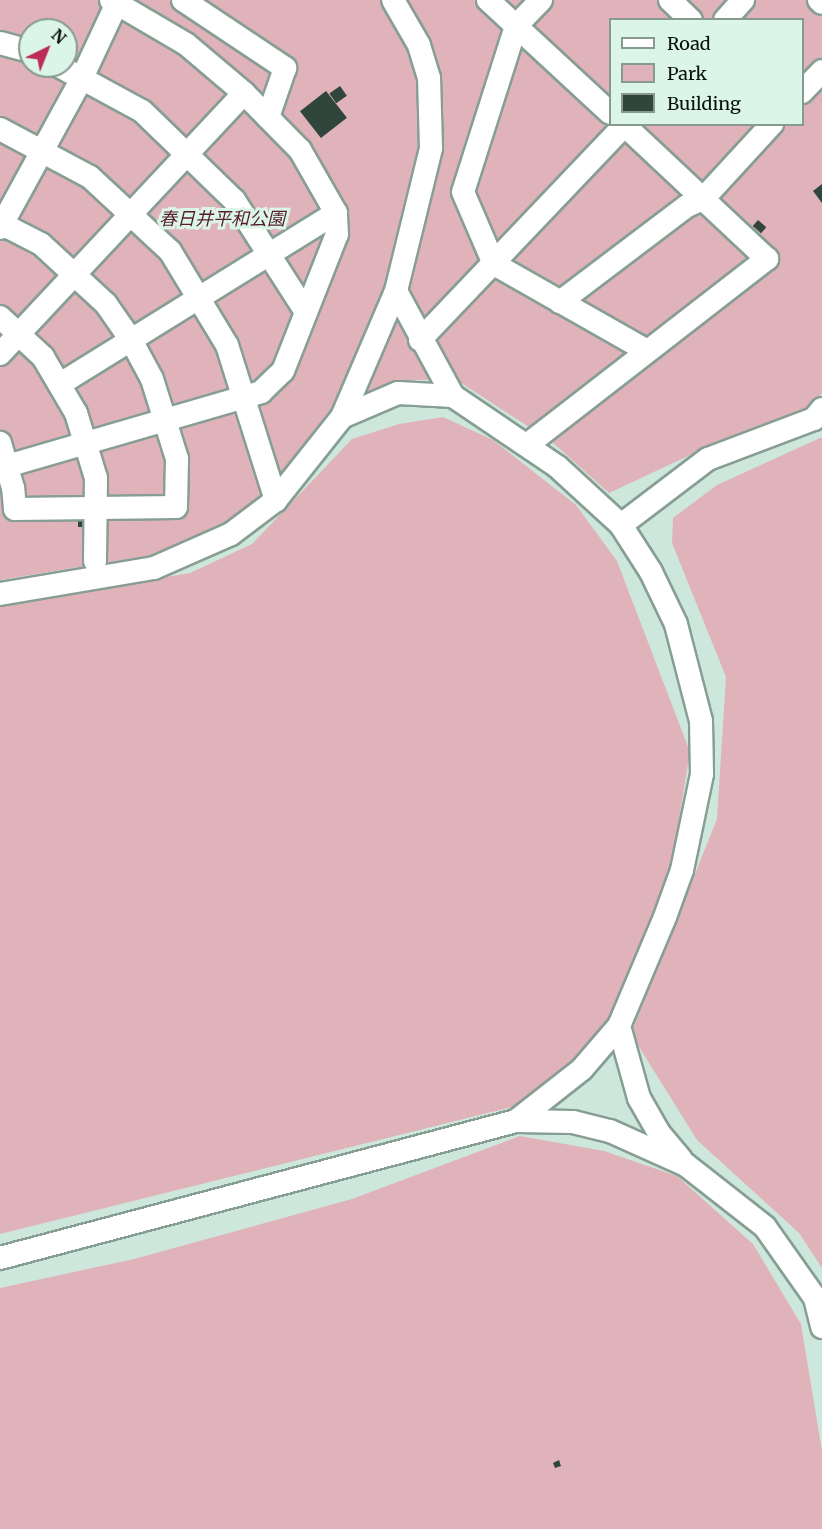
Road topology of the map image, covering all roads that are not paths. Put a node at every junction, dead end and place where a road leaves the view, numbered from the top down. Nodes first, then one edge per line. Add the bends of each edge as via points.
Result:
1 (183, 0) edge
2 (393, 0) edge
3 (488, 0) edge
4 (541, 0) edge
5 (670, 0) edge
6 (743, 0) edge
7 (114, 2) edge
8 (689, 18) edge
9 (727, 18) edge
10 (516, 26) junction
11 (0, 43) edge
12 (18, 48) edge
13 (822, 71) edge
14 (78, 76) edge
15 (82, 78) junction
16 (804, 90) edge
17 (244, 93) junction
18 (609, 111) edge
19 (268, 117) junction
20 (617, 126) edge
21 (625, 126) edge
22 (770, 126) edge
23 (0, 129) edge
24 (42, 152) junction
25 (186, 153) junction
26 (703, 199) junction
27 (130, 213) junction
28 (336, 213) junction
29 (1, 225) edge
30 (270, 257) junction
31 (494, 264) junction
32 (72, 274) junction
33 (396, 291) junction
34 (200, 300) junction
35 (560, 302) junction
36 (306, 312) junction
37 (0, 317) edge
38 (18, 335) junction
39 (130, 340) junction
40 (420, 340) junction
41 (647, 351) junction
42 (0, 354) edge
43 (60, 384) junction
44 (453, 396) junction
45 (244, 397) junction
46 (822, 409) edge
47 (342, 417) junction
48 (165, 420) junction
49 (0, 443) edge
50 (85, 445) junction
51 (527, 445) junction
52 (4, 467) edge
53 (276, 500) junction
54 (95, 510) junction
55 (621, 525) junction
56 (95, 561) dead end
57 (0, 594) edge
58 (619, 1026) junction
59 (516, 1121) junction
60 (686, 1165) junction
61 (0, 1258) edge
62 (822, 1327) edge

1 - 19 street via 285,68
2 - 33 street via 419,45 429,78 433,116 431,148
3 - 10 street
4 - 10 street
5 - 8 street
6 - 9 street
7 - 15 street
7 - 17 street via 186,44
10 - 18 street
10 - 31 street via 462,192
11 - 12 street
13 - 16 street
14 - 15 street
15 - 24 street
15 - 25 street via 142,111
17 - 19 street
17 - 25 street
19 - 28 street via 300,150
20 - 31 street
21 - 26 street
22 - 26 street
23 - 24 street
24 - 27 street via 90,177
24 - 29 street
25 - 27 street
25 - 30 street via 234,200
26 - 35 street via 687,206
26 - 41 street via 767,259
27 - 32 street
27 - 34 street via 170,251
28 - 30 street
28 - 36 street via 337,234
29 - 32 street via 41,243
30 - 34 street
30 - 36 street
31 - 35 street
31 - 40 street
32 - 38 street
32 - 39 street via 106,304
33 - 40 street
33 - 47 street
34 - 39 street
34 - 45 street via 227,345
35 - 41 street
36 - 45 street via 283,371 261,392
37 - 38 street
38 - 42 street
38 - 43 street via 43,357
39 - 43 street
39 - 48 street via 152,379
40 - 44 street
41 - 51 street
43 - 50 street via 76,413
44 - 47 street via 398,393
44 - 51 street
45 - 48 street
45 - 53 street
46 - 55 street via 814,419 708,459
47 - 53 street via 308,465
48 - 50 street
48 - 54 street via 177,459 176,507
49 - 52 street
50 - 52 street
50 - 54 street via 96,478
51 - 55 street via 558,467
52 - 54 street via 15,509
53 - 57 street via 231,534 154,568
54 - 56 street
55 - 58 street via 651,572 676,624 701,721 702,774 682,870
58 - 59 street via 582,1069
58 - 60 street via 639,1098 658,1133
59 - 60 street via 573,1122 610,1131
59 - 61 street
60 - 62 street via 765,1227 815,1298

